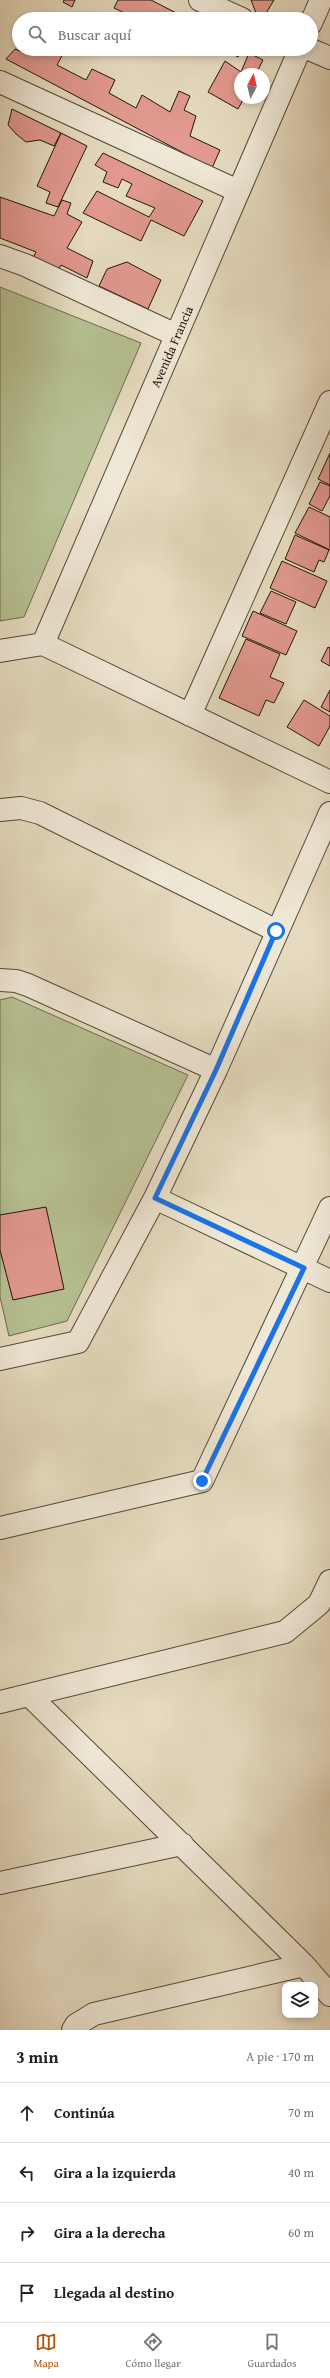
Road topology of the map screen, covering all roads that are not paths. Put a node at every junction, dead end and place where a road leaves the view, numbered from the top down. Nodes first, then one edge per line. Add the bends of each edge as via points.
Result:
1 (200, 0) edge
2 (321, 0) edge
3 (227, 12) edge
4 (316, 12) edge
5 (318, 53) edge
6 (297, 56) edge
7 (330, 58) edge
8 (0, 82) edge
9 (238, 191) junction
10 (0, 256) edge
11 (176, 336) junction
12 (330, 402) edge
13 (43, 644) junction
14 (0, 651) edge
15 (190, 715) junction
16 (330, 782) edge
17 (0, 810) edge
18 (330, 813) edge
19 (276, 931) junction
20 (0, 980) edge
21 (216, 1070) junction
22 (155, 1198) junction
23 (330, 1208) edge
24 (304, 1268) junction
25 (330, 1281) edge
26 (0, 1359) edge
27 (0, 1528) edge
28 (330, 1581) edge
29 (30, 1695) junction
30 (0, 1702) edge
31 (182, 1844) junction
32 (0, 1883) edge
33 (304, 1964) junction
34 (330, 1995) edge
35 (73, 2030) edge

1 - 3 street
2 - 4 street
5 - 7 street
6 - 9 street, Avenida Francia
8 - 9 street
9 - 11 street, Avenida Francia
10 - 11 street via 26,265
11 - 13 street, Avenida Francia
12 - 15 street
13 - 14 street
13 - 15 street
15 - 16 street
17 - 19 street via 21,808 40,814
18 - 19 street
19 - 21 street
20 - 21 street via 28,985
21 - 22 street
22 - 24 street
22 - 26 street via 78,1342
23 - 24 street
24 - 25 street
24 - 27 street via 202,1481
28 - 29 street via 319,1604 285,1632
29 - 30 street
29 - 31 street
31 - 32 street
31 - 33 street
33 - 34 street
33 - 35 street via 94,2014 76,2025

